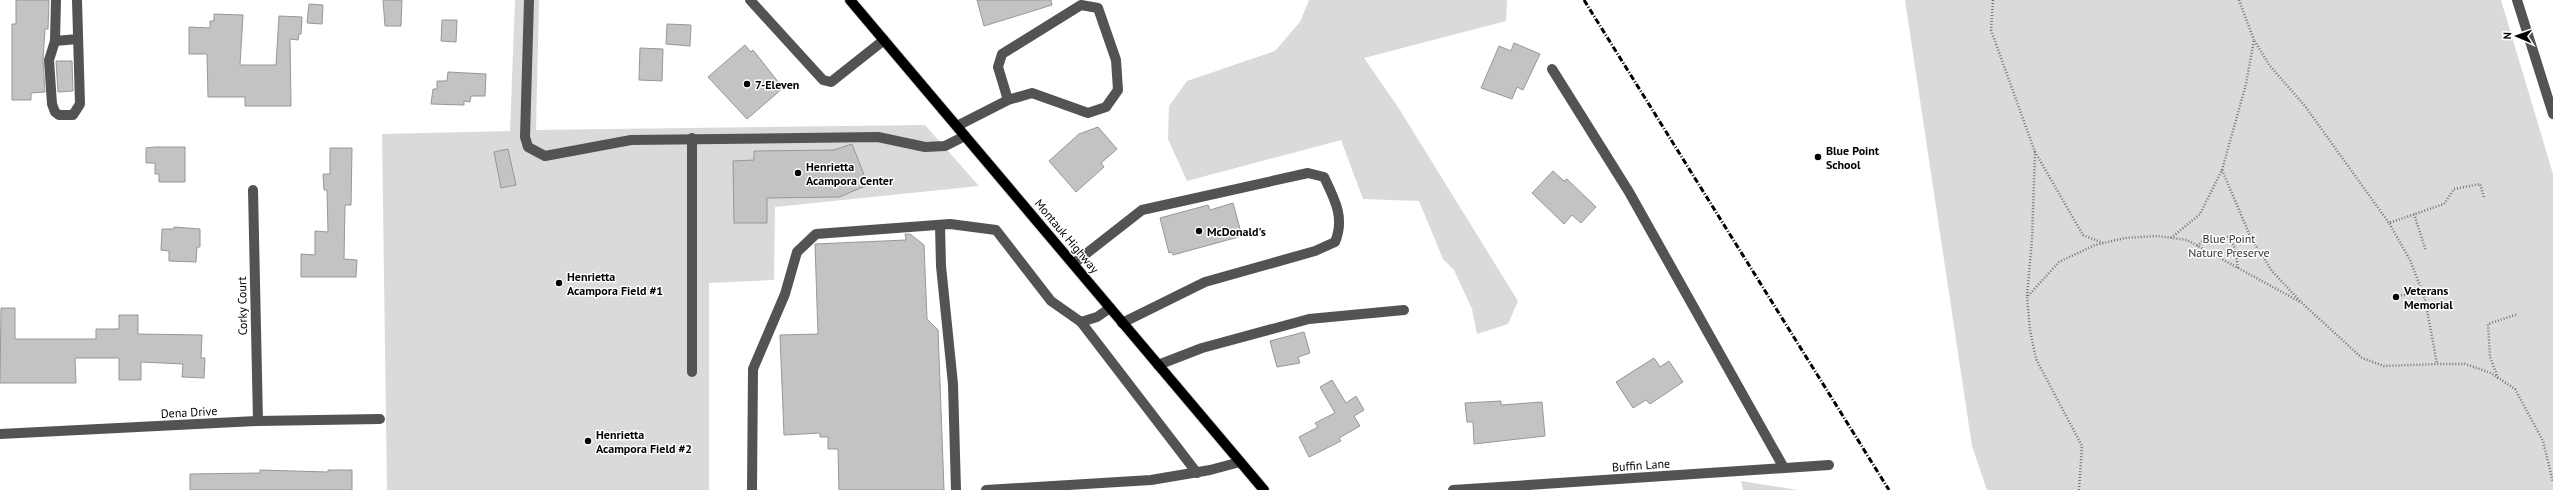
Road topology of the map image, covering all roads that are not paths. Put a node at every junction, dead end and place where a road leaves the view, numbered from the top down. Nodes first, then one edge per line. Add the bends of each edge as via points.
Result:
1 (56, 0) edge
2 (77, 0) edge
3 (529, 0) edge
4 (750, 0) edge
5 (850, 0) edge
6 (2517, 0) edge
7 (78, 39) junction
8 (884, 40) junction
9 (55, 41) junction
10 (1552, 69) dead end
11 (1008, 100) junction
12 (2553, 114) edge
13 (957, 126) junction
14 (965, 136) junction
15 (692, 138) junction
16 (253, 190) dead end
17 (940, 225) junction
18 (1073, 264) junction
19 (1110, 308) junction
20 (1404, 310) dead end
21 (1081, 322) junction
22 (1122, 323) junction
23 (1158, 365) junction
24 (692, 372) dead end
25 (380, 419) dead end
26 (258, 421) junction
27 (0, 434) edge
28 (1240, 462) junction
29 (1829, 465) dead end
30 (1784, 468) junction
31 (1196, 473) junction
32 (1566, 487) edge
33 (752, 490) edge
34 (956, 490) edge
35 (986, 490) edge
36 (1264, 490) edge
37 (1453, 490) edge

1 - 9 street
2 - 7 street
3 - 15 street via 524,138 528,147 545,156 630,140
4 - 8 street via 823,80 831,82
5 - 8 main road, Montauk Highway
6 - 12 street
7 - 9 street
7 - 9 street via 80,104 73,114 59,115 54,112 52,104 49,60
8 - 13 main road, Montauk Highway
10 - 30 street via 1629,192
11 - 11 street via 998,67 1002,54 1081,5 1098,8 1116,60 1118,90 1106,107 1088,113 1032,93
11 - 13 street
13 - 14 main road, Montauk Highway
14 - 15 street via 945,146 925,147 878,137
14 - 18 main road, Montauk Highway
15 - 24 street
16 - 26 street, Corky Court
17 - 21 street via 996,230 1051,301
17 - 33 street via 816,234 798,252 785,294 753,369
17 - 34 street via 941,266 953,384
18 - 19 main road, Montauk Highway
18 - 22 street via 1142,210 1308,173 1324,177 1336,202 1341,229 1335,242 1315,251 1205,282
19 - 21 street via 1097,317
19 - 22 main road, Montauk Highway
20 - 23 street via 1309,319 1202,348
21 - 31 street
22 - 23 main road, Montauk Highway
23 - 28 main road, Montauk Highway
25 - 26 street, Dena Drive
26 - 27 street, Dena Drive
28 - 31 street
28 - 36 main road, Montauk Highway
29 - 30 street, Buffin Lane
30 - 32 street, Buffin Lane
31 - 35 street via 1151,480
32 - 37 street, Buffin Lane

